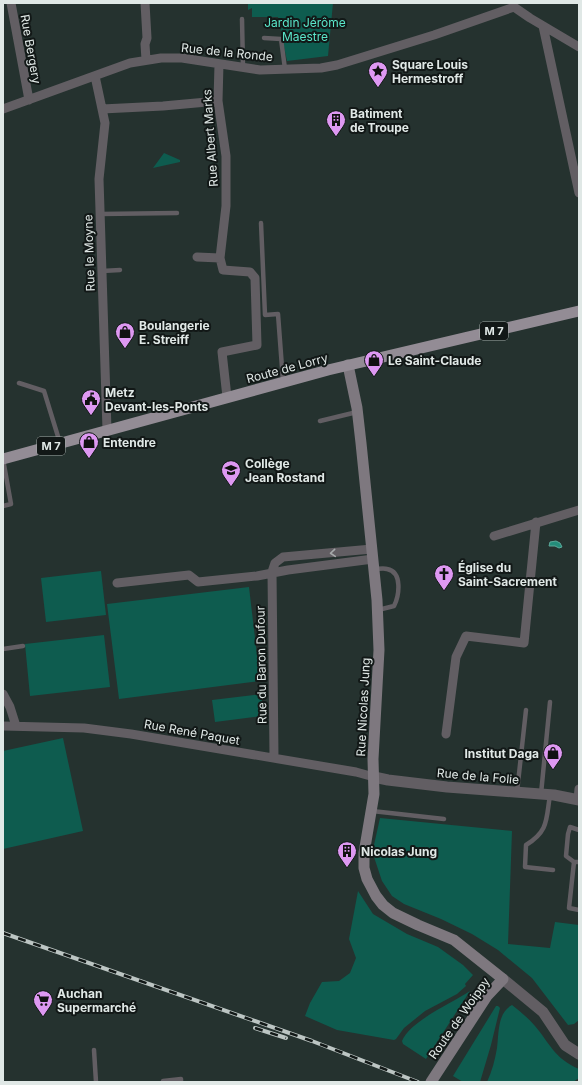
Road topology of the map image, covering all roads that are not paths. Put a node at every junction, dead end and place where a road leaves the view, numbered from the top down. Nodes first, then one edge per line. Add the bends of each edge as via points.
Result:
1 (11, 3) edge
2 (145, 3) edge
3 (515, 4) edge
4 (242, 19) dead end
5 (543, 26) junction
6 (264, 38) dead end
7 (579, 47) edge
8 (146, 60) junction
9 (219, 64) junction
10 (242, 67) junction
11 (286, 69) junction
12 (95, 76) junction
13 (29, 100) junction
14 (218, 101) junction
15 (3, 109) edge
16 (102, 109) junction
17 (579, 193) edge
18 (177, 212) dead end
19 (100, 214) junction
20 (261, 223) dead end
21 (197, 257) dead end
22 (220, 258) junction
23 (102, 270) junction
24 (120, 270) dead end
25 (579, 311) edge
26 (348, 365) junction
27 (284, 382) junction
28 (19, 383) dead end
29 (227, 397) junction
30 (357, 412) junction
31 (320, 421) dead end
32 (107, 430) junction
33 (60, 443) junction
34 (3, 459) edge
35 (3, 506) edge
36 (579, 510) edge
37 (536, 522) junction
38 (494, 536) dead end
39 (373, 559) junction
40 (272, 572) junction
41 (117, 583) dead end
42 (378, 610) junction
43 (23, 646) dead end
44 (3, 649) edge
45 (3, 694) edge
46 (550, 702) dead end
47 (526, 710) dead end
48 (3, 726) edge
49 (16, 726) junction
50 (446, 734) dead end
51 (274, 757) junction
52 (374, 777) junction
53 (517, 792) junction
54 (545, 794) junction
55 (579, 796) edge
56 (371, 811) junction
57 (444, 819) dead end
58 (579, 830) edge
59 (576, 862) edge
60 (553, 870) dead end
61 (579, 910) edge
62 (503, 979) junction
63 (94, 1050) dead end
64 (579, 1054) edge
65 (163, 1081) dead end
66 (96, 1082) edge
67 (181, 1082) edge
68 (431, 1082) edge

1 - 13 street, Rue Bergery
2 - 8 street
3 - 5 street, Rue de la Ronde
3 - 11 street, Rue de la Ronde via 355,60 321,68
4 - 10 lane
5 - 7 street, Rue de la Ronde
5 - 17 street
6 - 11 lane via 281,39
8 - 9 street, Rue de la Ronde via 182,58
8 - 12 street, Rue de la Ronde
9 - 10 street, Rue de la Ronde
9 - 14 street, Rue Albert Marks
10 - 11 street, Rue de la Ronde via 260,70
12 - 13 street, Rue de la Ronde
12 - 16 street, Rue le Moyne
13 - 15 street, Rue de la Ronde
14 - 16 street
14 - 22 street, Rue Albert Marks via 226,156 226,206
16 - 19 street, Rue le Moyne via 105,123 99,179
18 - 19 lane
19 - 23 street, Rue le Moyne
20 - 27 lane via 265,315 278,314
21 - 22 street
22 - 29 street via 223,270 250,272 256,278 257,345 222,352
23 - 24 lane
23 - 32 street, Rue le Moyne
25 - 26 main road, Route de Lorry / M 7
26 - 27 main road, Route de Lorry / M 7
26 - 30 main road, Rue Nicolas Jung
27 - 29 main road, Route de Lorry / M 7
28 - 33 lane via 44,391
29 - 32 main road, Route de Lorry / M 7
30 - 31 lane
30 - 39 main road, Rue Nicolas Jung
32 - 33 main road, Route de Lorry / M 7
33 - 34 main road, Route de Lorry / M 7
34 - 35 lane via 10,504
36 - 37 street
37 - 38 street
37 - 50 street via 524,643 466,636 456,658
39 - 40 street
39 -> 40 street via 283,557 276,563
39 - 42 main road, Rue Nicolas Jung
39 - 42 lane via 392,571 398,582 394,606
40 - 41 street via 198,582 189,575
40 - 51 street, Rue du Baron Dufour
42 - 52 main road, Rue Nicolas Jung
43 - 44 lane
45 - 49 street
46 - 54 lane
47 - 53 lane
48 - 49 street, Rue René Paquet
49 - 51 street, Rue René Paquet via 84,728
51 - 52 street, Rue René Paquet
52 - 53 street, Rue de la Folie via 436,786
52 - 56 main road, Rue Nicolas Jung
53 - 54 street, Rue de la Folie
54 - 55 street, Rue de la Folie
54 - 60 lane via 545,828 536,840 526,845 525,867
56 - 57 lane
56 - 62 main road, Rue Nicolas Jung via 364,860 367,879 383,905 393,913 454,940
58 - 59 lane via 570,827 568,834 566,856
59 - 61 lane via 570,908
62 - 64 street, Route de Woippy via 543,1012 565,1045
62 - 68 main road, Route de Woippy via 487,996
63 - 66 lane
65 - 67 lane via 181,1079

